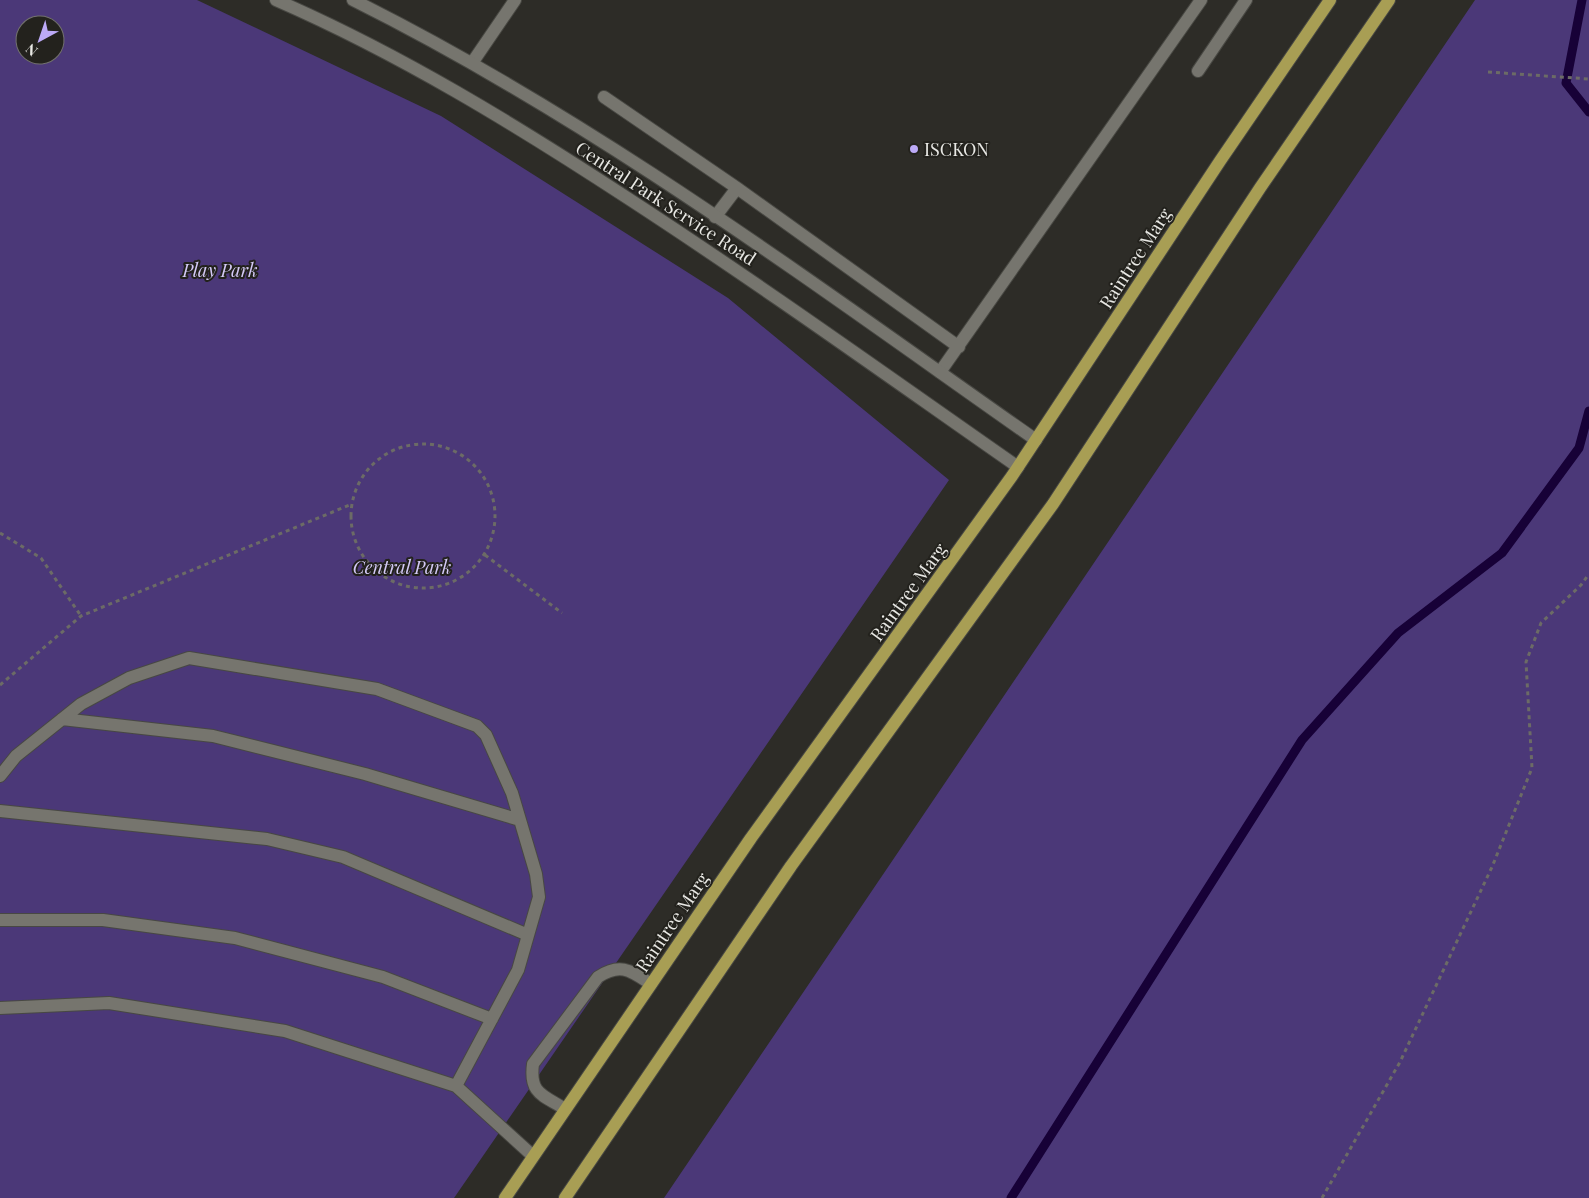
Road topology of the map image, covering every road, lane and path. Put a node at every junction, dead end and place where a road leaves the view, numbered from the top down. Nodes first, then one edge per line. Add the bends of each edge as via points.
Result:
1 (276, 0) edge
2 (353, 0) edge
3 (515, 0) edge
4 (1201, 0) edge
5 (1246, 0) edge
6 (1330, 0) edge
7 (1389, 0) edge
8 (472, 63) junction
9 (1198, 71) dead end
10 (1488, 72) dead end
11 (1589, 79) edge
12 (604, 97) dead end
13 (737, 188) junction
14 (715, 217) junction
15 (959, 347) junction
16 (940, 372) junction
17 (1036, 440) junction
18 (1018, 467) junction
19 (352, 504) junction
20 (0, 533) edge
21 (485, 555) junction
22 (1589, 574) edge
23 (562, 612) dead end
24 (82, 616) junction
25 (0, 685) edge
26 (62, 719) junction
27 (0, 776) edge
28 (0, 811) edge
29 (520, 820) junction
30 (0, 920) edge
31 (528, 935) junction
32 (651, 984) junction
33 (0, 1008) edge
34 (492, 1019) junction
35 (456, 1086) junction
36 (565, 1109) junction
37 (534, 1156) junction
38 (505, 1198) edge
39 (565, 1198) edge
40 (1322, 1198) edge

1 - 18 street, Central Park Service Road via 395,58 551,148 767,291
2 - 8 street, Central Park Service Road
3 - 8 street
4 - 15 street
5 - 9 street
6 - 17 main road, Raintree Marg via 1220,160
7 - 39 main road via 1260,188 1052,504 791,866
8 - 14 street, Central Park Service Road via 568,120
10 - 11 path
12 - 13 street
13 - 14 street
13 - 15 street
14 - 16 street, Central Park Service Road
15 - 16 street
16 - 17 street, Central Park Service Road
17 - 18 main road, Raintree Marg
18 - 32 main road, Raintree Marg via 751,838
19 - 21 path via 353,532 364,558 385,578 412,588 439,587 466,576
19 - 21 path via 362,477 381,457 407,445 436,445 462,455 483,474 494,501 495,529
19 - 24 path
20 - 24 path via 41,558
21 - 23 path
22 - 40 path via 1541,623 1526,662 1532,768 1492,867 1400,1062
24 - 25 path
26 - 27 street via 16,756
26 - 29 street via 213,736 366,774
26 - 29 street via 81,704 130,678 189,658 377,689 477,726 486,734
28 - 31 street via 267,839 343,857
29 - 31 street via 536,874 539,897
30 - 34 street via 102,920 235,938 383,977
31 - 34 street via 518,970
32 - 36 main road, Raintree Marg
32 - 36 street via 628,970 610,969 598,977 533,1064 531,1080 537,1091
33 - 35 street via 109,1003 285,1031
34 - 35 street
35 - 37 street
36 - 37 main road, Raintree Marg
37 - 38 main road, Raintree Marg

